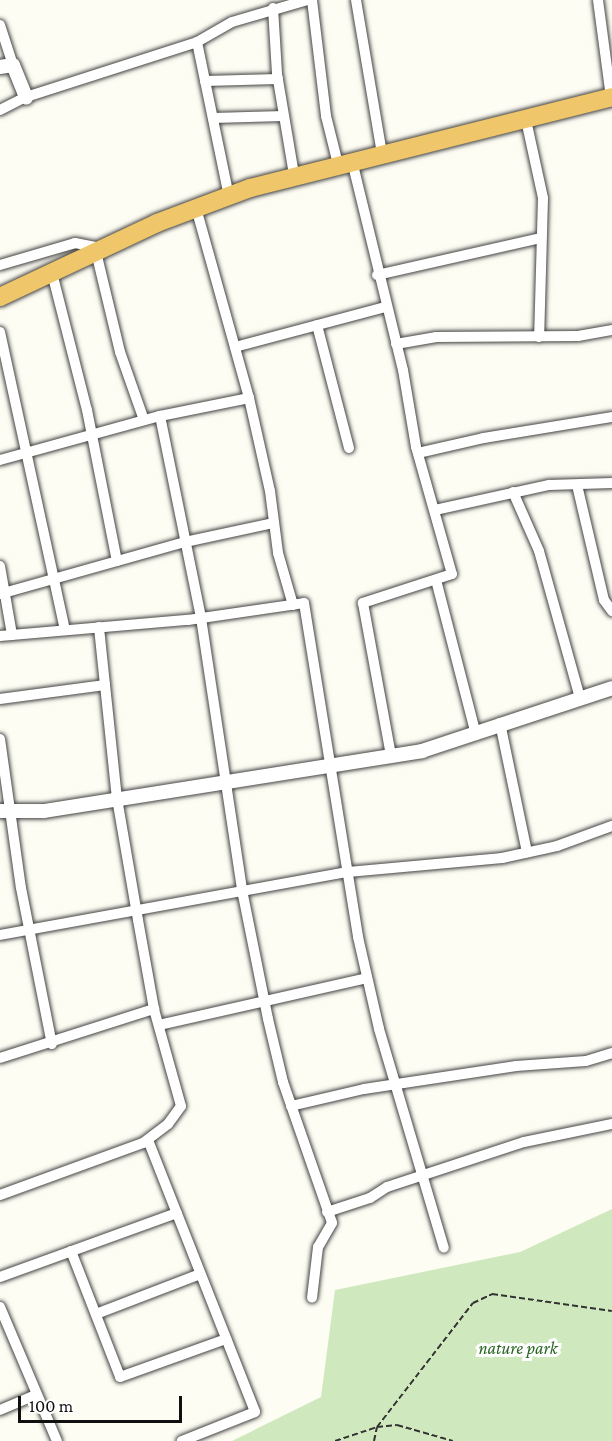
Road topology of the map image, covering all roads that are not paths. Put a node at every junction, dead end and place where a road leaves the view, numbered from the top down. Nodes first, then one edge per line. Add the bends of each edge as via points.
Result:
1 (306, 0) edge
2 (356, 0) edge
3 (598, 0) edge
4 (273, 8) junction
5 (0, 25) edge
6 (197, 42) junction
7 (6, 66) edge
8 (278, 79) junction
9 (205, 81) junction
10 (26, 98) junction
11 (612, 98) edge
12 (0, 110) edge
13 (283, 116) junction
14 (213, 118) junction
15 (526, 120) junction
16 (382, 154) junction
17 (345, 163) junction
18 (294, 175) junction
19 (229, 196) junction
20 (196, 208) junction
21 (541, 238) junction
22 (100, 250) junction
23 (0, 265) edge
24 (52, 273) junction
25 (377, 275) junction
26 (0, 297) edge
27 (386, 307) junction
28 (317, 325) junction
29 (612, 330) edge
30 (0, 332) edge
31 (539, 337) junction
32 (396, 344) junction
33 (235, 347) junction
34 (249, 398) junction
35 (160, 416) junction
36 (612, 417) edge
37 (144, 420) junction
38 (93, 435) junction
39 (349, 448) dead end
40 (418, 453) junction
41 (28, 455) junction
42 (0, 460) edge
43 (612, 483) edge
44 (576, 484) junction
45 (513, 492) junction
46 (435, 510) junction
47 (274, 523) junction
48 (185, 542) junction
49 (117, 561) junction
50 (0, 566) edge
51 (52, 579) junction
52 (436, 580) junction
53 (2, 594) edge
54 (293, 605) junction
55 (612, 610) edge
56 (201, 618) junction
57 (99, 627) junction
58 (65, 630) junction
59 (12, 635) junction
60 (0, 636) edge
61 (105, 685) junction
62 (612, 688) edge
63 (580, 698) junction
64 (0, 699) edge
65 (500, 723) junction
66 (475, 731) junction
67 (0, 739) edge
68 (391, 756) junction
69 (333, 765) junction
70 (228, 782) junction
71 (117, 800) junction
72 (5, 812) edge
73 (612, 826) edge
74 (527, 852) junction
75 (348, 872) junction
76 (242, 889) junction
77 (135, 908) junction
78 (29, 927) junction
79 (0, 935) edge
80 (367, 978) junction
81 (264, 998) junction
82 (154, 1009) junction
83 (159, 1025) junction
84 (52, 1044) junction
85 (612, 1053) edge
86 (0, 1058) edge
87 (395, 1084) junction
88 (291, 1106) junction
89 (612, 1124) edge
90 (147, 1140) junction
91 (423, 1177) junction
92 (0, 1195) edge
93 (327, 1212) junction
94 (177, 1213) junction
95 (444, 1248) dead end
96 (71, 1251) junction
97 (200, 1274) junction
98 (0, 1277) edge
99 (312, 1298) dead end
100 (0, 1307) edge
101 (96, 1314) junction
102 (226, 1339) junction
103 (36, 1395) junction
104 (0, 1410) edge
105 (57, 1441) edge
106 (182, 1441) edge

1 - 4 street
1 - 17 street via 326,116
2 - 16 street
3 - 11 street
4 - 6 street via 232,22
4 - 8 street
5 - 7 street
6 - 9 street
6 - 10 street
7 - 10 street
8 - 9 street
8 - 13 street
9 - 14 street
10 - 12 street
11 - 15 highway
13 - 14 street
13 - 18 street
14 - 19 street
15 - 16 highway
15 - 21 street via 543,198
16 - 17 highway
17 - 18 highway
17 - 25 street
18 - 19 highway
19 - 20 highway
20 - 22 highway
20 - 33 street
21 - 25 street
21 - 31 street
22 - 23 street via 75,243
22 - 24 highway
22 - 37 street via 120,352
24 - 26 highway
24 - 38 street
25 - 27 street
27 - 28 street
27 - 32 street
28 - 33 street
28 - 39 street
29 - 31 street
30 - 41 street
31 - 32 street via 436,338
32 - 40 street
33 - 34 street
34 - 35 street
34 - 47 street
35 - 37 street
35 - 48 street
36 - 40 street
37 - 38 street
38 - 41 street
38 - 49 street
40 - 46 street
41 - 42 street
41 - 51 street
43 - 44 street
44 - 45 street
44 - 55 street via 604,600
45 - 46 street
45 - 63 street via 539,551
46 - 52 street via 452,574
47 - 48 street
47 - 54 street via 286,591
48 - 49 street
48 - 56 street
49 - 51 street
50 - 53 street
51 - 53 street
51 - 58 street
52 - 66 street
52 - 68 street via 363,603
53 - 59 street
54 - 56 street
54 - 69 street via 304,603
56 - 57 street
56 - 70 street
57 - 58 street
57 - 61 street
58 - 59 street
59 - 60 street
61 - 64 street
61 - 71 street
62 - 63 street
63 - 65 street
65 - 66 street
65 - 74 street
66 - 68 street via 422,751
67 - 72 street
68 - 69 street
69 - 70 street
69 - 75 street
70 - 71 street
70 - 76 street
71 - 72 street via 44,812
71 - 77 street
72 - 78 street
73 - 74 street
74 - 75 street
75 - 76 street
75 - 80 street
76 - 77 street
76 - 81 street
77 - 78 street
77 - 82 street
78 - 79 street
78 - 84 street
80 - 81 street
80 - 87 street
81 - 83 street
81 - 88 street
82 - 83 street
82 - 84 street
83 - 90 street via 181,1106 168,1124
84 - 86 street
85 - 87 street via 586,1061 516,1066
87 - 88 street
87 - 91 street
88 - 93 street
89 - 91 street via 524,1142
90 - 92 street
90 - 94 street
91 - 93 street
91 - 95 street
93 - 99 street via 332,1223 318,1247
94 - 96 street
94 - 97 street
96 - 98 street
96 - 101 street
97 - 101 street
97 - 102 street
100 - 103 street
101 - 102 street via 120,1377
102 - 106 street via 255,1412
103 - 104 street
103 - 105 street

